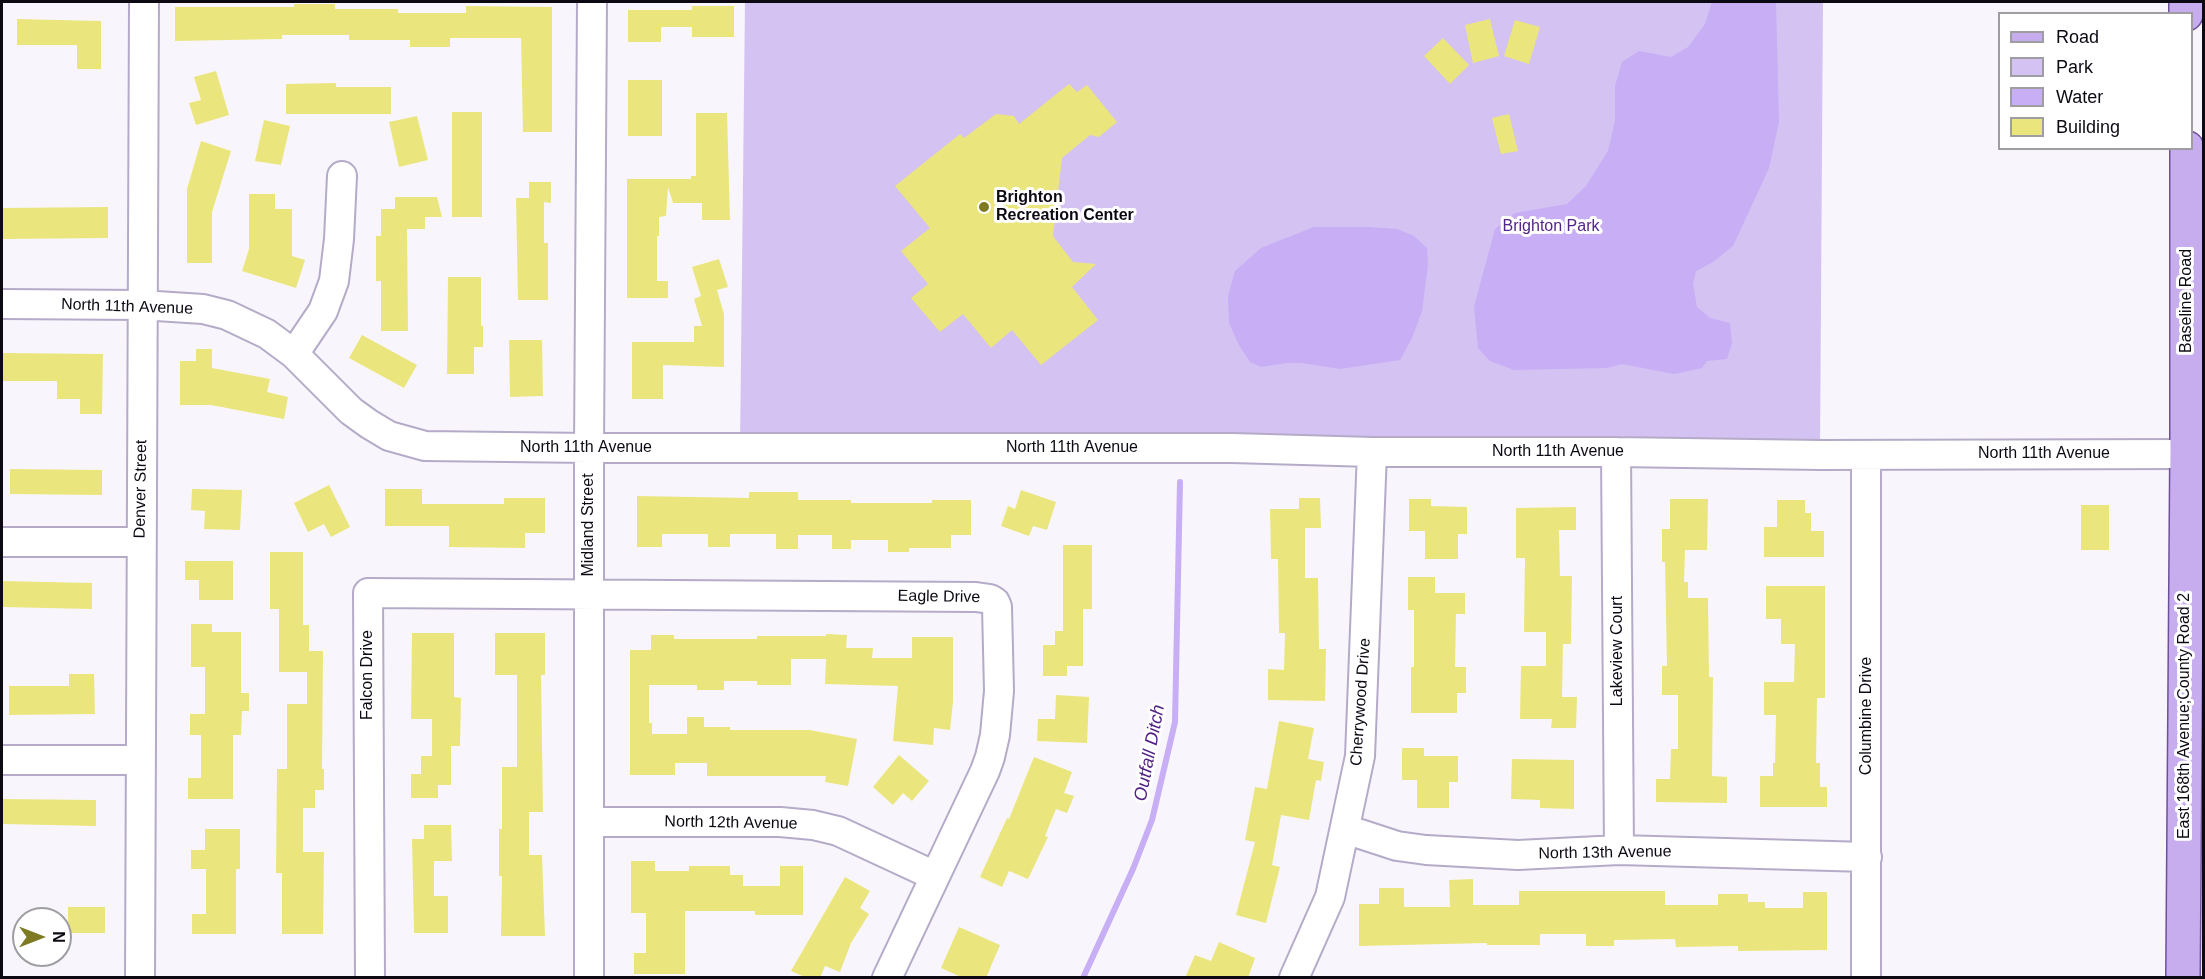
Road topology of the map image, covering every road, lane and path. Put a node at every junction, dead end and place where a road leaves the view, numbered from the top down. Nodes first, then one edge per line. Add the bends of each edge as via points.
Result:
1 (144, 2) edge
2 (592, 2) edge
3 (2187, 150) edge
4 (342, 176) dead end
5 (2, 304) edge
6 (141, 305) junction
7 (294, 354) junction
8 (589, 448) junction
9 (1372, 452) junction
10 (1616, 452) junction
11 (2187, 454) junction
12 (1866, 455) junction
13 (141, 542) junction
14 (2, 543) edge
15 (589, 595) junction
16 (2, 760) edge
17 (140, 760) junction
18 (589, 822) junction
19 (1345, 830) junction
20 (1619, 850) junction
21 (1867, 857) junction
22 (935, 876) junction
23 (140, 978) edge
24 (370, 978) edge
25 (589, 978) edge
26 (887, 978) edge
27 (1294, 978) edge
28 (1866, 978) edge
29 (2183, 978) edge

1 - 6 street, Denver Street
2 - 8 street, Midland Street
3 - 11 main road, Baseline Road
4 - 7 street via 334,280 323,311
5 - 6 street, North 11th Avenue
6 - 7 street, North 11th Avenue via 203,309 227,315 267,334
6 - 13 street, Denver Street
7 - 8 street, North 11th Avenue via 351,411 408,442 436,447
8 - 9 street, North 11th Avenue via 1232,448
8 - 15 street, Midland Street
9 - 10 street, North 11th Avenue
9 - 19 street, Cherrywood Drive via 1360,756
10 - 12 street, North 11th Avenue
10 - 20 street, Lakeview Court
11 - 12 street, North 11th Avenue
11 - 29 main road, East 168th Avenue;County Road 2
12 - 21 street, Columbine Drive
13 - 14 street
13 - 17 street, Denver Street
15 - 18 street, Midland Street
15 - 22 street, Eagle Drive via 976,597 995,602 999,691 995,735 985,771
15 - 24 street, Falcon Drive via 368,593
16 - 17 street
17 - 23 street, Denver Street
18 - 22 street, North 12th Avenue via 813,825 838,831
18 - 25 street, Midland Street
19 - 20 street, North 13th Avenue via 1397,846 1426,850 1518,855
19 - 27 street, Cherrywood Drive via 1330,897
20 - 21 street, North 13th Avenue
21 - 28 street, Columbine Drive
22 - 26 street, Eagle Drive

